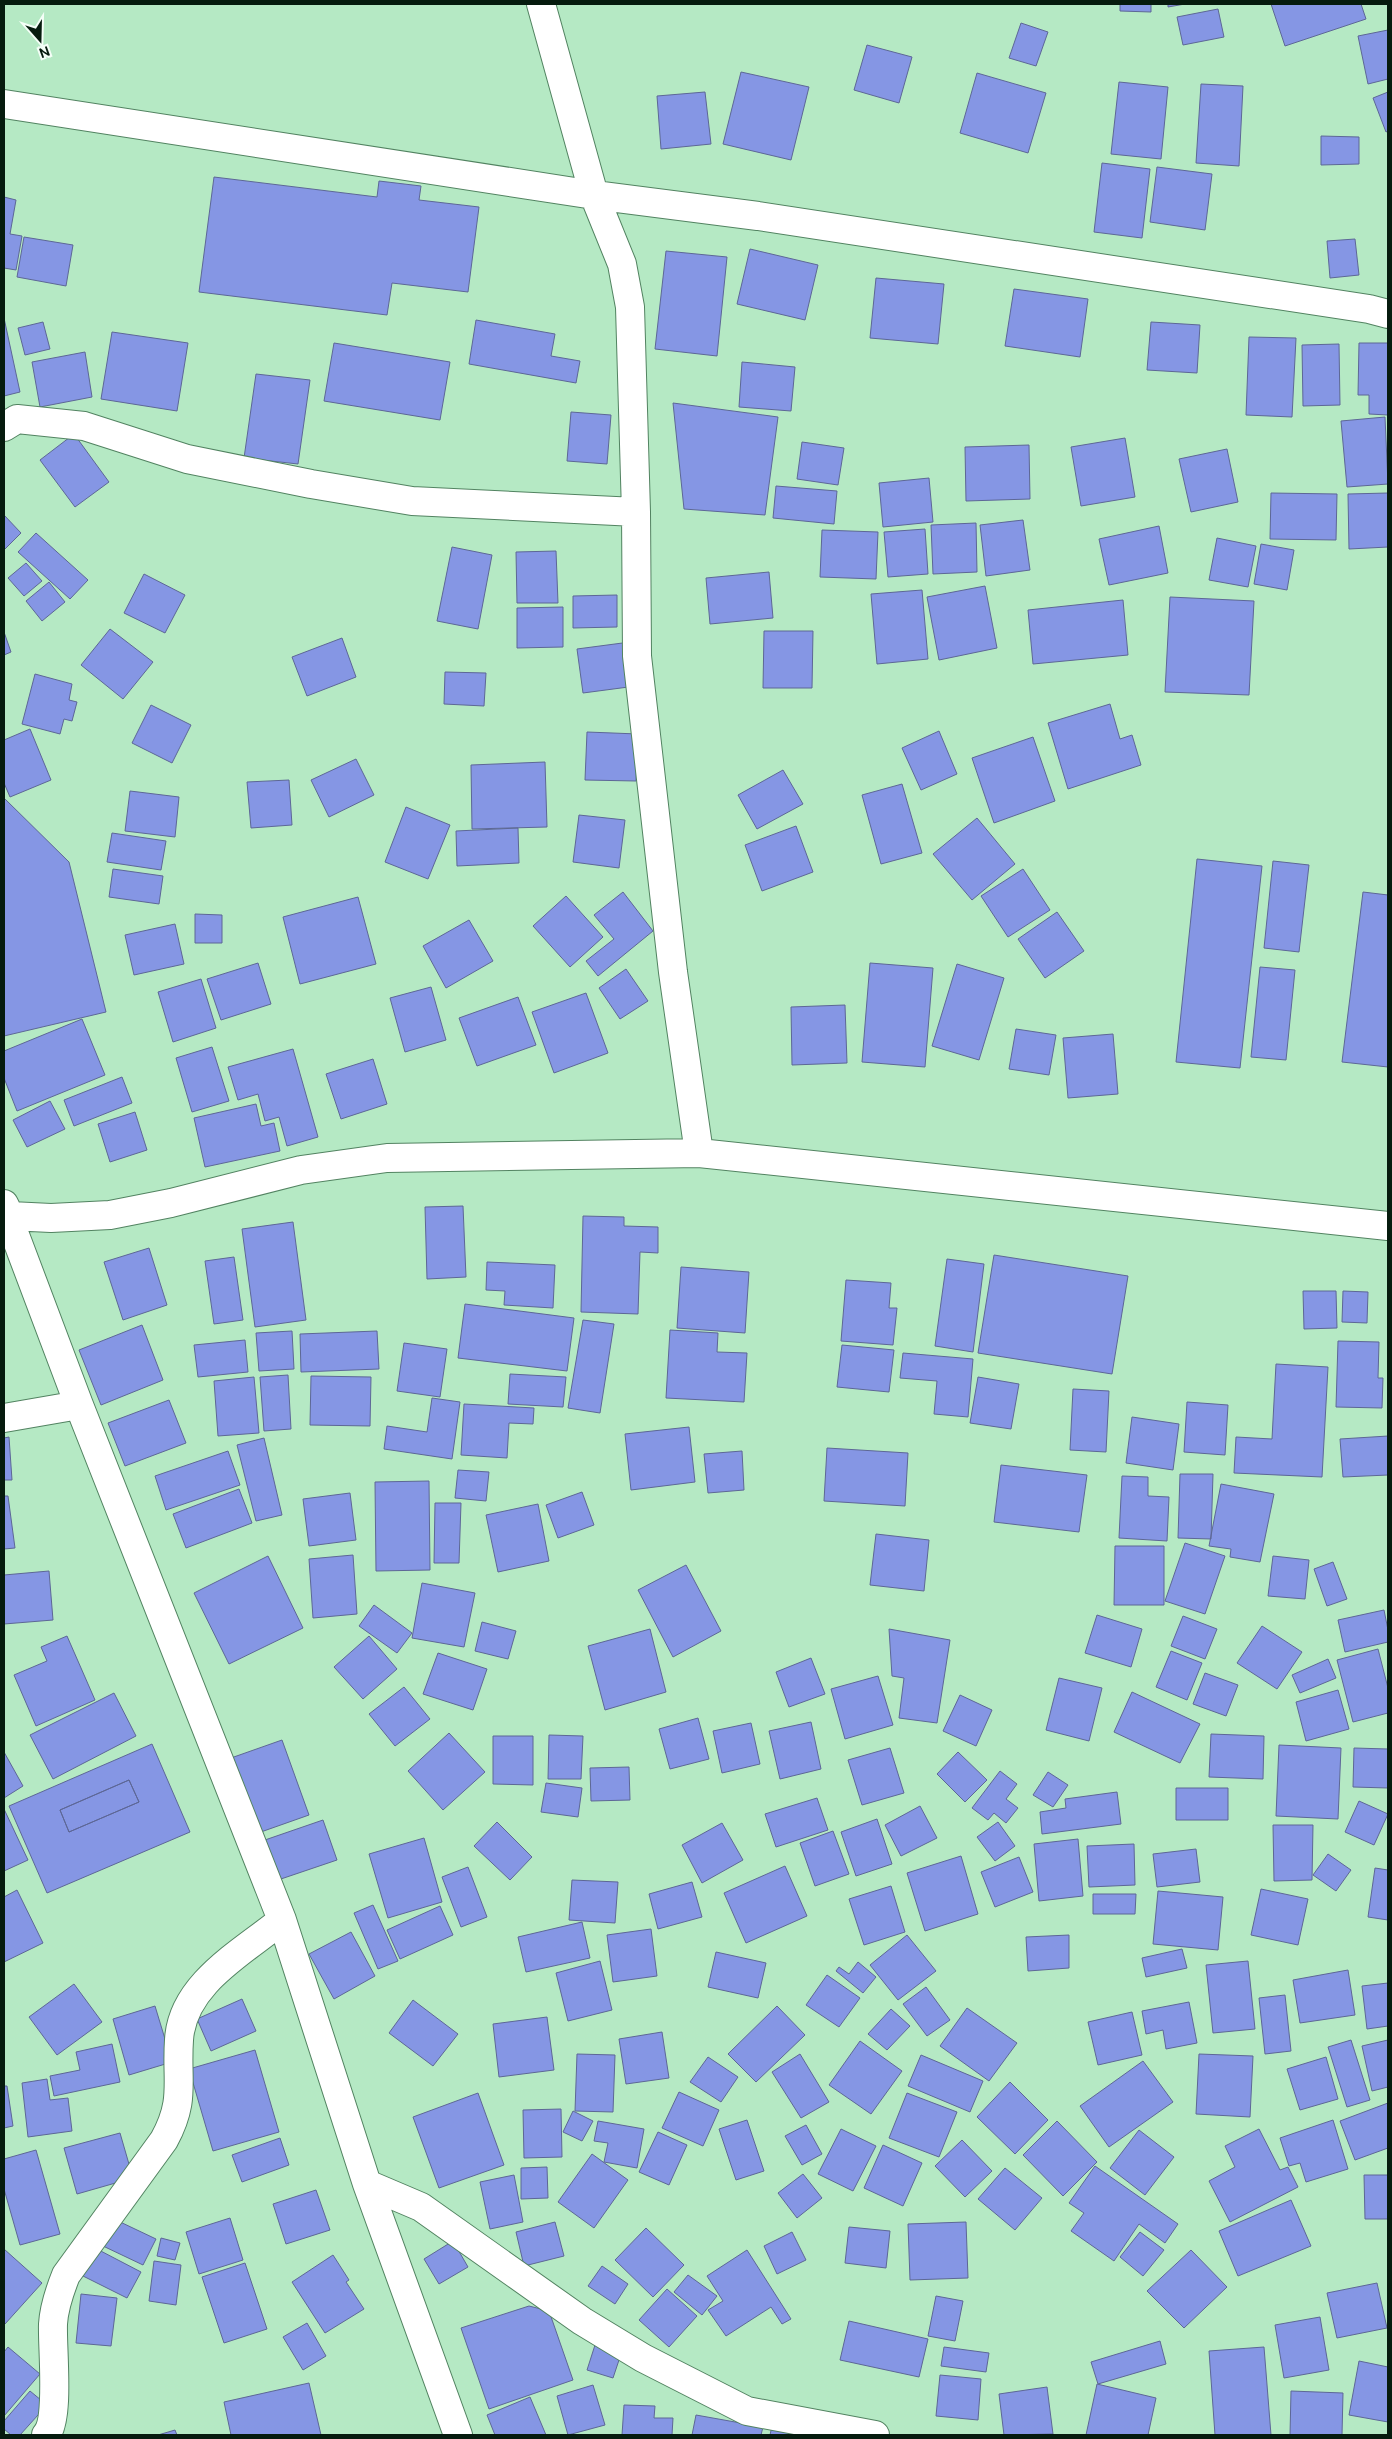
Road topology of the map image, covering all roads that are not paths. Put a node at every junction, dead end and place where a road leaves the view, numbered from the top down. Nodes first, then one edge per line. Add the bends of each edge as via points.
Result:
1 (541, 4) edge
2 (4, 104) edge
3 (594, 195) junction
4 (1388, 314) edge
5 (4, 427) edge
6 (636, 512) junction
7 (699, 1153) junction
8 (4, 1205) edge
9 (1388, 1226) edge
10 (79, 1405) junction
11 (4, 1418) edge
12 (282, 1920) junction
13 (367, 2184) junction
14 (46, 2435) edge
15 (458, 2435) edge
16 (875, 2435) edge

1 - 3 street
2 - 3 street
3 - 4 street via 758,216
3 - 6 street via 622,264 630,307
5 - 6 street via 17,419 84,426 188,458 412,501
6 - 7 street via 637,656 673,972
7 - 8 street via 387,1158 301,1170 110,1216 10,1216
7 - 9 street
8 - 10 street
10 - 11 street
10 - 12 street
12 - 13 street
12 - 14 street via 214,1975 196,1993 186,2011 179,2039 179,2102 174,2122 66,2275 58,2296 53,2322 53,2414 51,2430
13 - 15 street
13 - 16 street via 421,2207 582,2321 643,2358 747,2411

